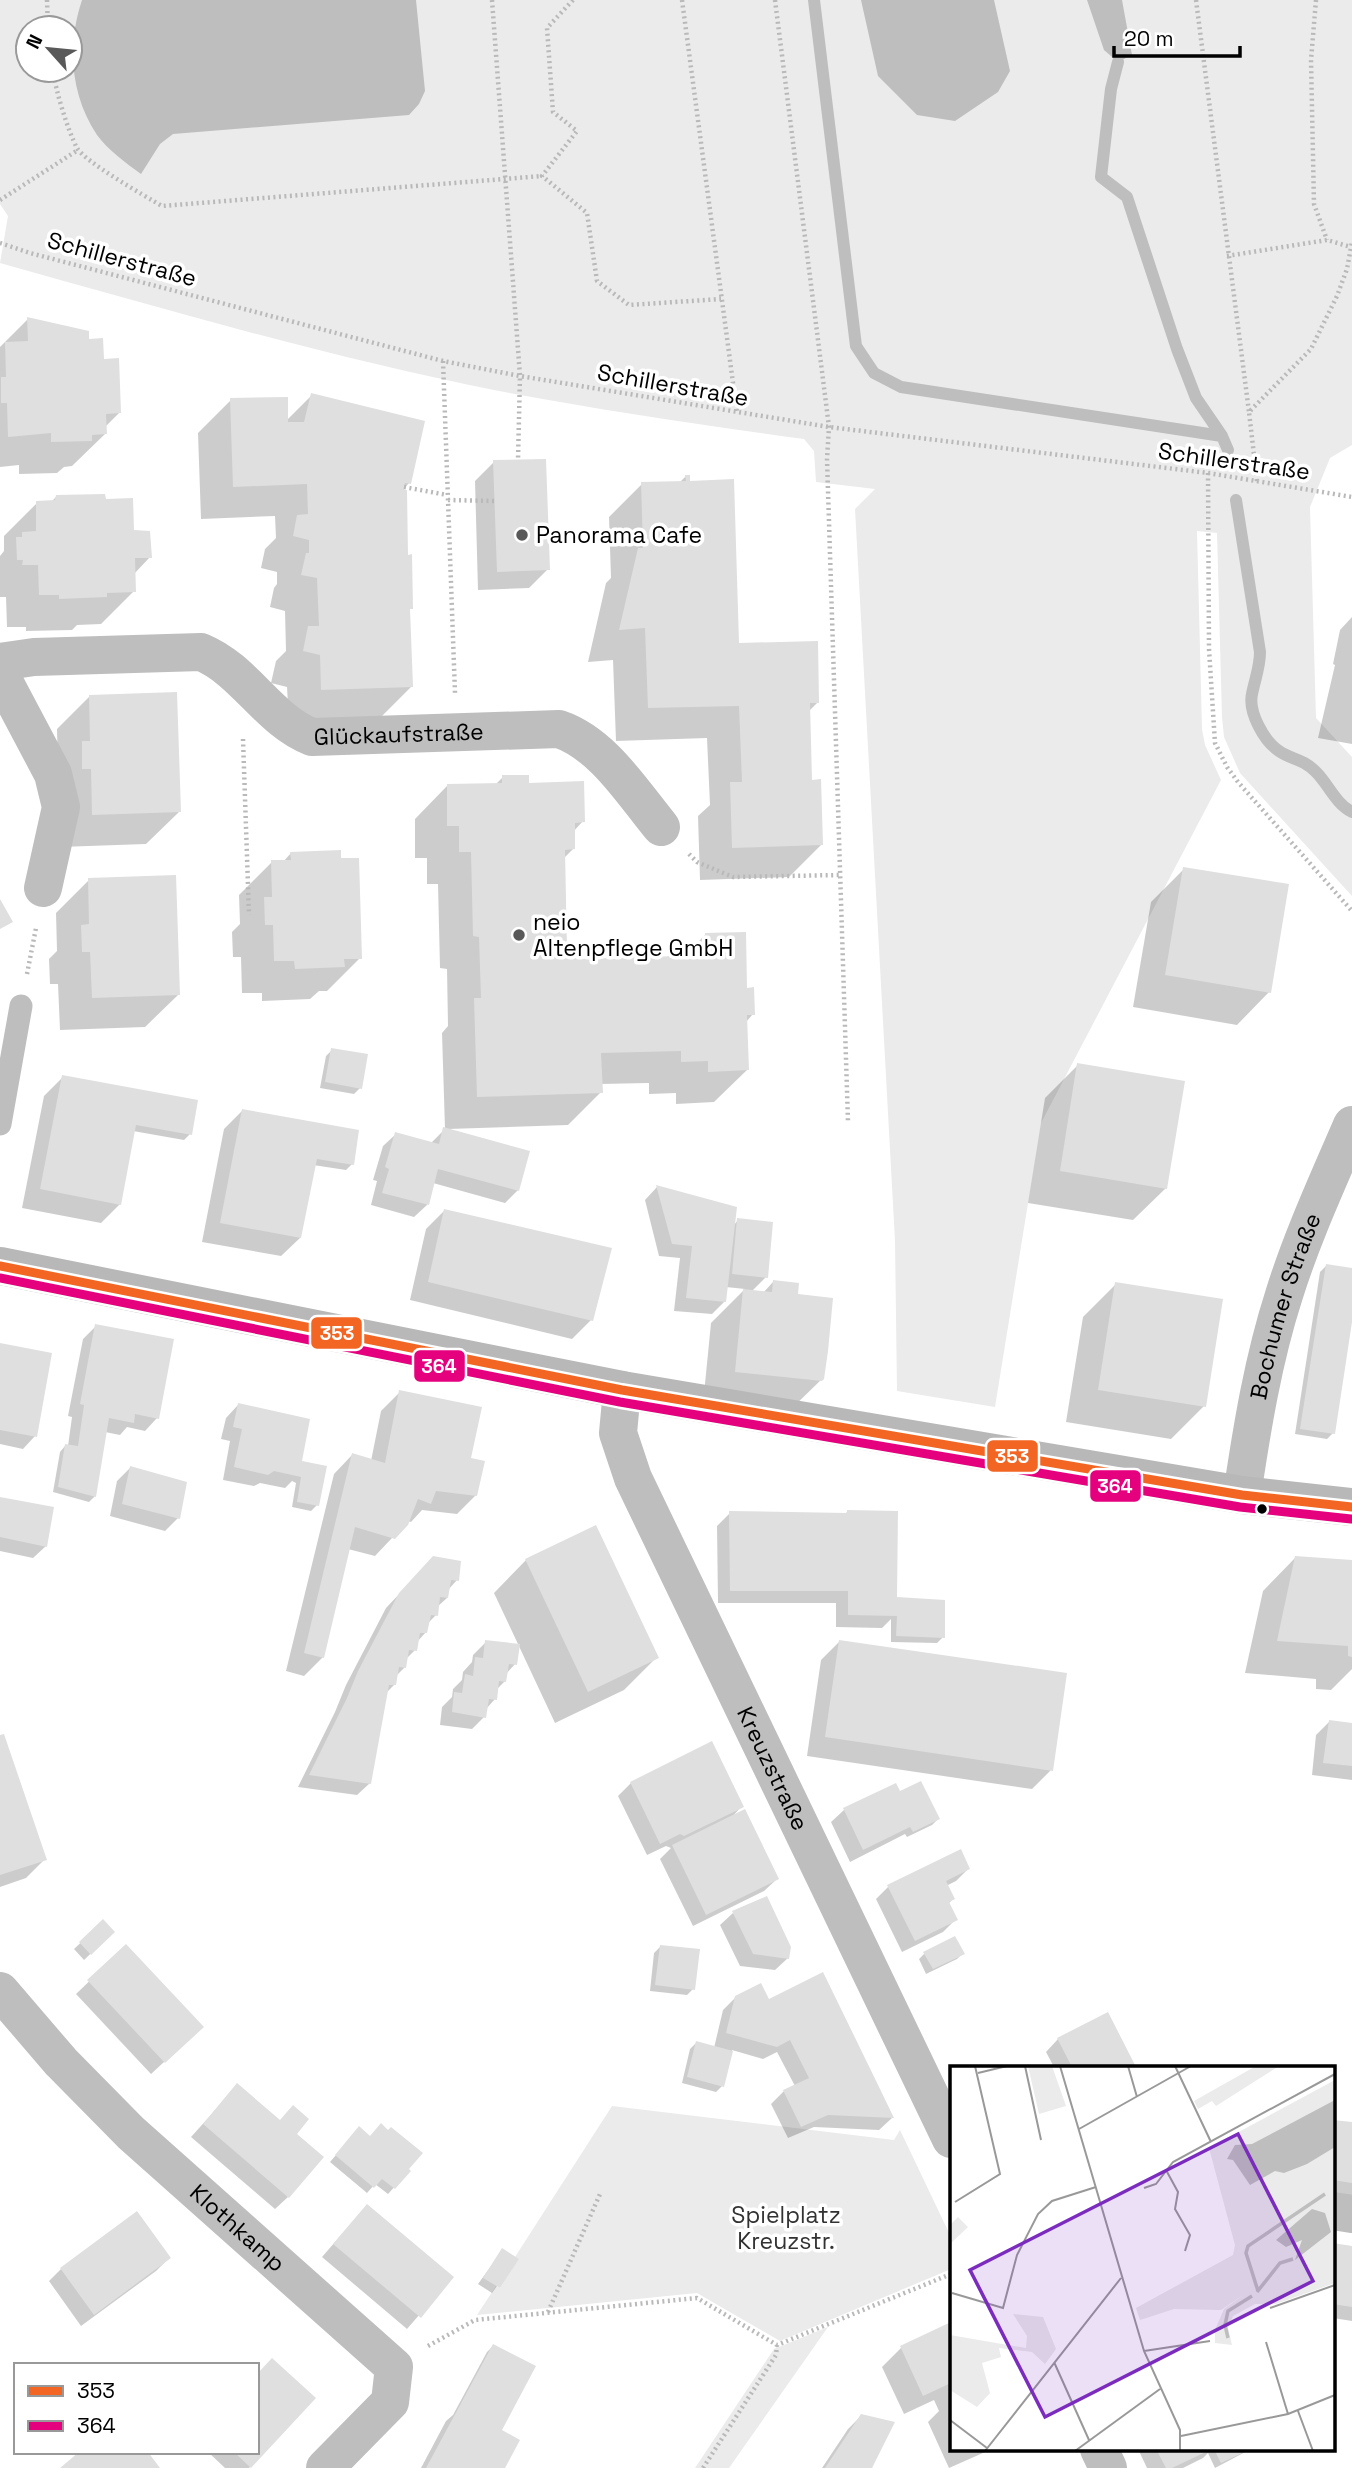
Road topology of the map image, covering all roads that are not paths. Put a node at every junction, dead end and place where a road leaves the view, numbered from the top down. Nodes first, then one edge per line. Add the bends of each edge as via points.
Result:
1 (0, 662) edge
2 (0, 674) edge
3 (661, 827) road end
4 (43, 888) road end
5 (21, 1006) road end
6 (0, 1124) edge
7 (1352, 1125) edge
8 (0, 1266) edge
9 (622, 1390) junction
10 (1242, 1495) junction
11 (1352, 1507) edge
12 (0, 1991) edge
13 (950, 2137) edge
14 (1334, 2211) edge
15 (1352, 2214) edge
16 (1099, 2450) edge
17 (325, 2468) edge
18 (1108, 2468) edge

1 - 3 street, Glückaufstraße via 201,652 219,659 295,730 313,737 559,729 578,736 608,764
2 - 4 street via 58,789 61,807
5 - 6 lane
7 - 10 street, Bochumer Straße via 1280,1305 1254,1415
8 - 9 main road
9 - 10 main road
9 - 13 street, Kreuzstraße via 618,1433 633,1478
10 - 11 main road
12 - 17 street, Klothkamp via 131,2133 394,2367 390,2402
14 - 15 street
16 - 18 street

